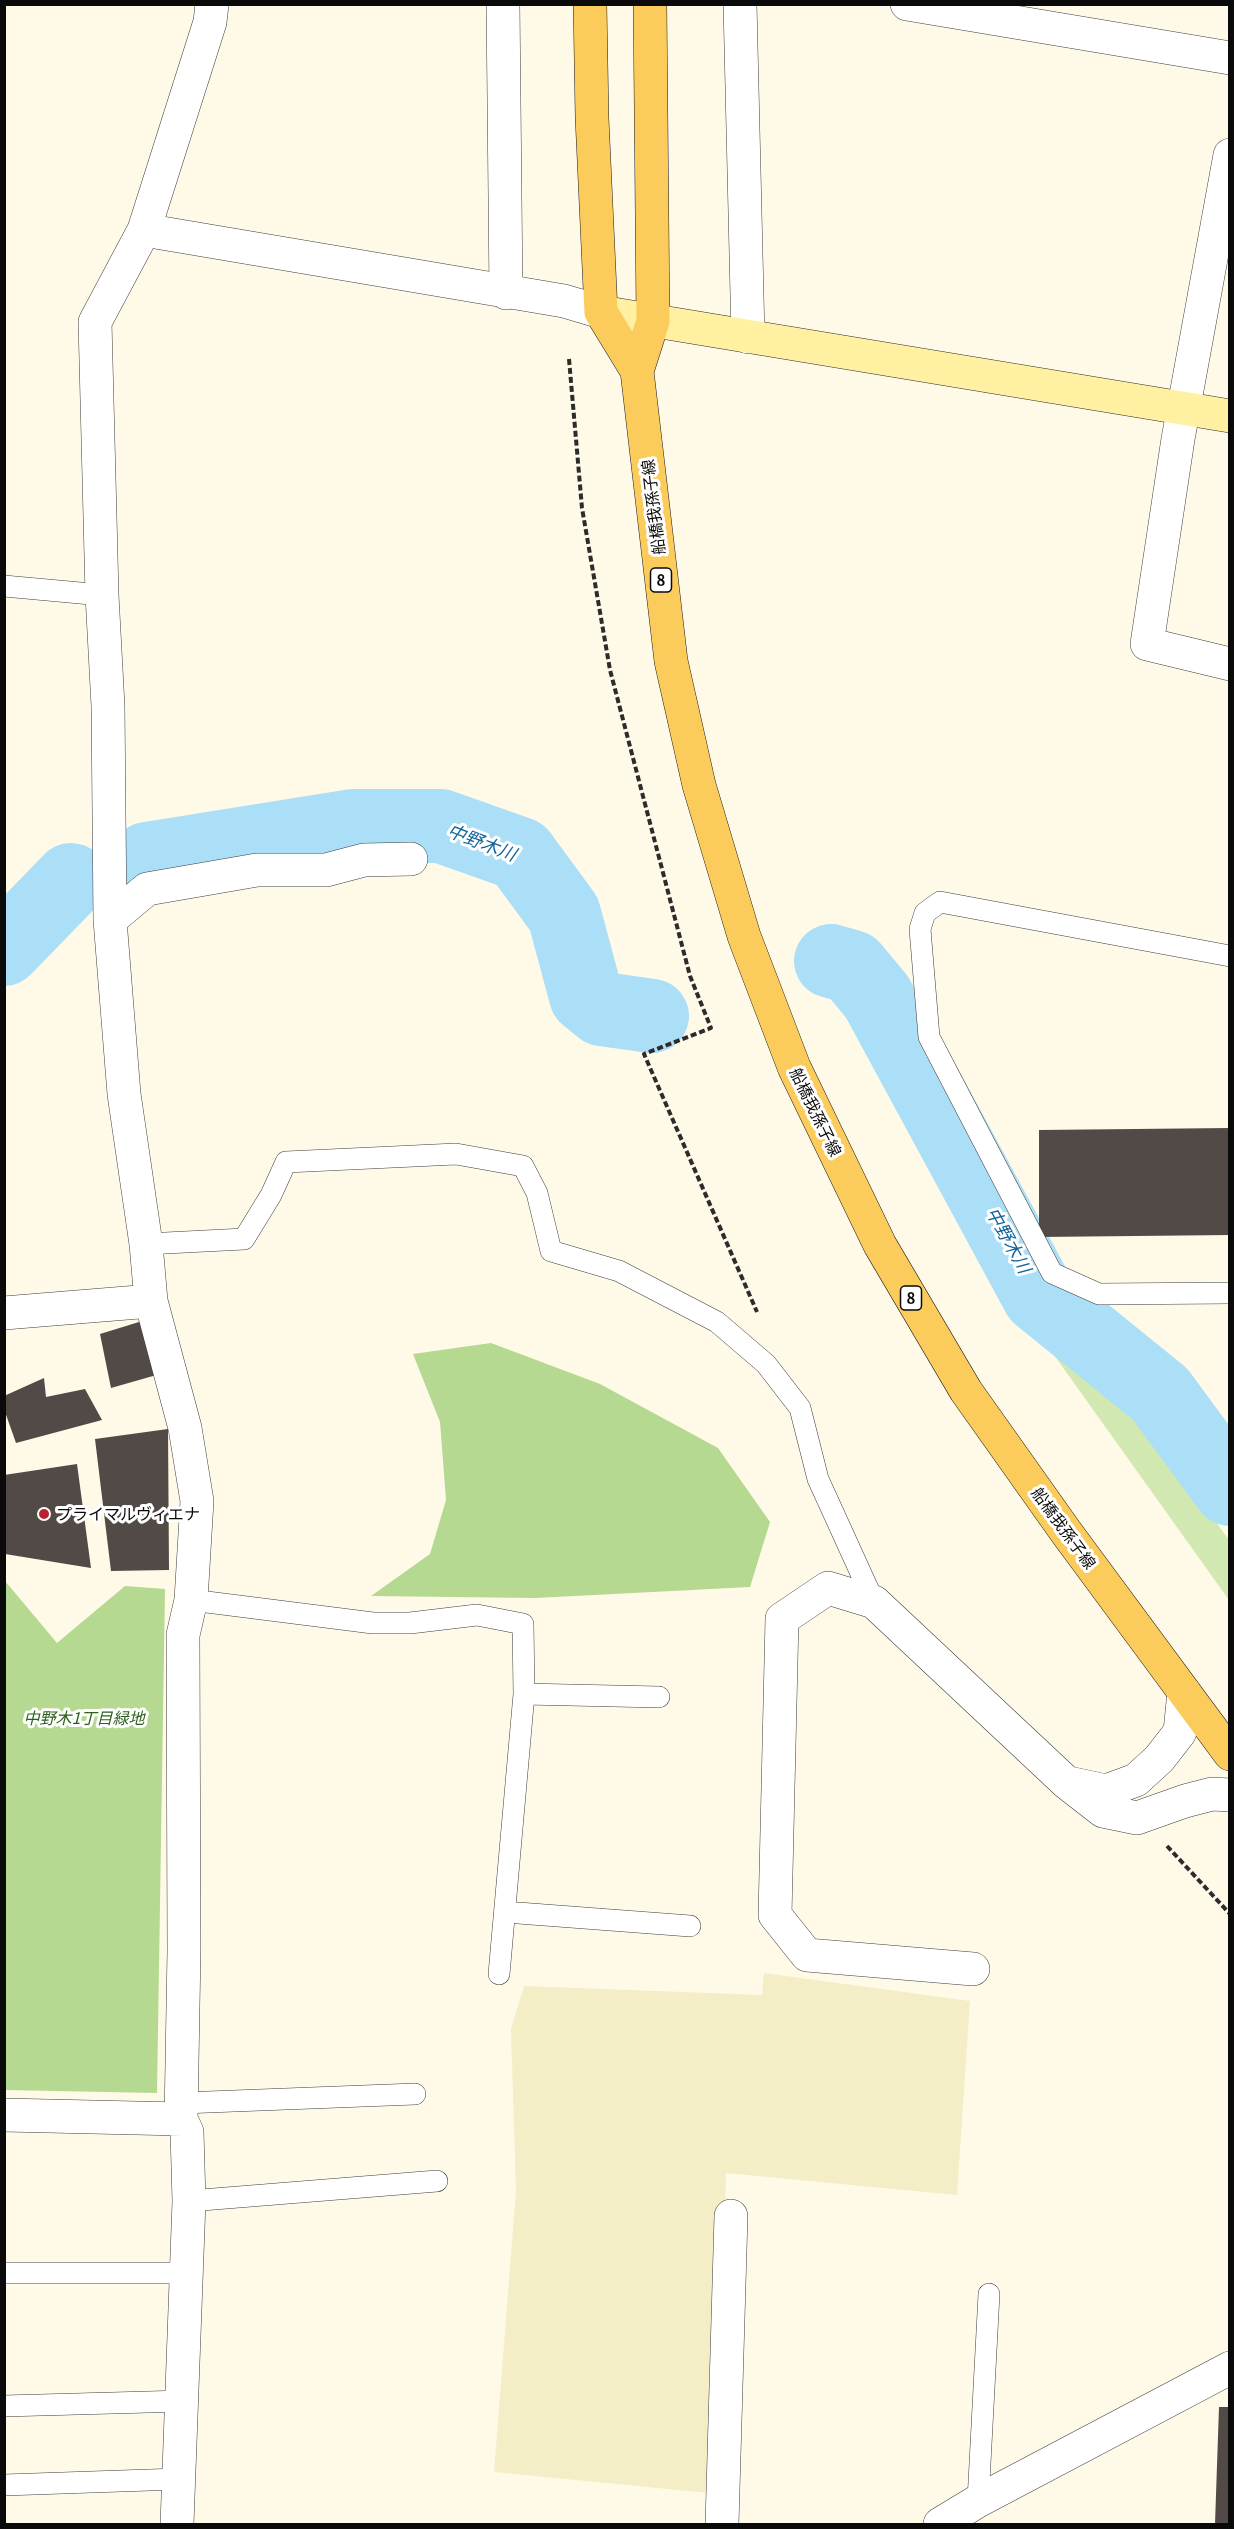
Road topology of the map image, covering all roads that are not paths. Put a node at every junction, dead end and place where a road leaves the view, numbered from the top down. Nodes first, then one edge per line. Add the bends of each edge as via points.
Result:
1 (212, 4) edge
2 (503, 4) edge
3 (590, 4) edge
4 (650, 4) edge
5 (740, 4) edge
6 (907, 4) edge
7 (1230, 58) edge
8 (1230, 155) edge
9 (144, 230) junction
10 (506, 293) junction
11 (601, 312) junction
12 (653, 321) junction
13 (748, 337) junction
14 (637, 371) junction
15 (1184, 408) junction
16 (1230, 416) edge
17 (4, 586) edge
18 (102, 595) junction
19 (1230, 664) edge
20 (411, 859) dead end
21 (110, 920) junction
22 (1230, 956) edge
23 (146, 1244) junction
24 (1230, 1293) edge
25 (151, 1301) junction
26 (4, 1313) edge
27 (191, 1600) junction
28 (874, 1602) junction
29 (1184, 1692) junction
30 (524, 1694) junction
31 (659, 1697) dead end
32 (1230, 1754) edge
33 (1067, 1783) junction
34 (1230, 1794) edge
35 (505, 1912) junction
36 (690, 1926) dead end
37 (973, 1969) dead end
38 (499, 1974) dead end
39 (415, 2094) dead end
40 (182, 2111) junction
41 (4, 2115) edge
42 (437, 2181) dead end
43 (189, 2201) junction
44 (731, 2216) dead end
45 (4, 2273) edge
46 (187, 2273) junction
47 (989, 2294) dead end
48 (1230, 2368) edge
49 (184, 2401) junction
50 (4, 2406) edge
51 (180, 2479) junction
52 (4, 2485) edge
53 (978, 2500) junction
54 (177, 2524) edge
55 (722, 2524) edge
56 (940, 2524) edge

1 - 9 street via 210,22
2 - 10 street
3 - 11 main road, 船橋我孫子線 / 8
4 - 12 main road, 船橋我孫子線 / 8
5 - 13 street
6 - 7 street
8 - 15 street
9 - 10 street
9 - 18 street via 95,322
10 - 11 street
11 - 12 street
11 - 14 main road, 船橋我孫子線 / 8
12 - 13 street
12 - 14 main road, 船橋我孫子線 / 8
13 - 15 street
14 - 29 main road, 船橋我孫子線 / 8 via 676,684 699,785 741,925 794,1067 880,1245 966,1391
15 - 16 street
15 - 19 street via 1147,644
17 - 18 lane
18 - 21 street via 108,706
20 - 21 street via 364,860 326,870 256,870 147,889
21 - 23 street via 124,1094
22 - 24 lane via 940,902 925,913 920,929 929,1037 1052,1273 1099,1294
23 - 25 street
23 - 28 lane via 244,1239 286,1162 456,1154 523,1166 537,1192 551,1251 619,1271 717,1322 766,1364 800,1408 818,1479
25 - 26 street
25 - 27 street via 185,1428 197,1500
27 - 30 lane via 373,1623 477,1615 522,1623
27 - 40 street via 183,1635
28 - 33 street
28 - 37 street via 828,1588 782,1619 776,1915 807,1955
29 - 32 main road, 船橋我孫子線 / 8
29 - 33 street via 1180,1732 1136,1780 1106,1791
30 - 31 lane
30 - 35 lane
33 - 34 street via 1103,1811 1137,1818 1212,1794
35 - 36 lane
35 - 38 lane
39 - 40 lane
40 - 41 street
40 - 43 street via 187,2132
42 - 43 lane
43 - 46 street
44 - 55 street
45 - 46 lane
46 - 49 street
47 - 53 lane
48 - 53 street
49 - 50 lane
49 - 51 street
51 - 52 lane
51 - 54 street
53 - 56 street

